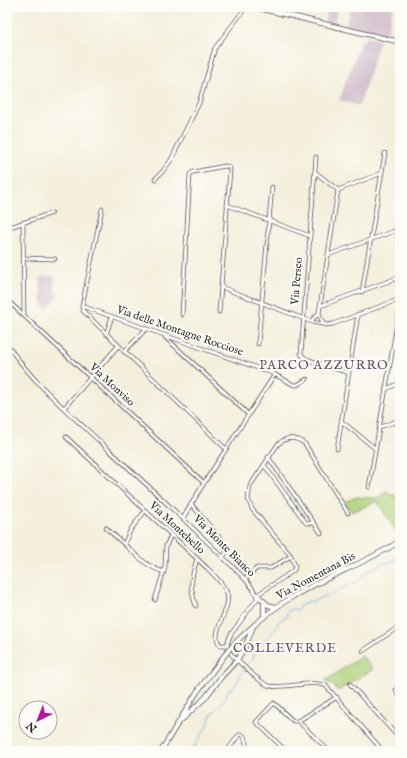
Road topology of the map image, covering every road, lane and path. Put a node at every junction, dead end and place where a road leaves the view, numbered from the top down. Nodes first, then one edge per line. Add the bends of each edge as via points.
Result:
1 (246, 7) edge
2 (254, 7) edge
3 (400, 42) edge
4 (385, 154) dead end
5 (316, 157) dead end
6 (315, 172) junction
7 (382, 173) junction
8 (154, 179) dead end
9 (272, 187) dead end
10 (338, 190) junction
11 (227, 205) junction
12 (102, 209) dead end
13 (52, 213) dead end
14 (269, 221) junction
15 (22, 223) junction
16 (7, 228) edge
17 (400, 229) edge
18 (310, 236) junction
19 (371, 239) junction
20 (328, 255) junction
21 (23, 258) junction
22 (55, 260) dead end
23 (400, 277) edge
24 (221, 287) junction
25 (362, 292) junction
26 (400, 299) edge
27 (7, 300) edge
28 (262, 302) junction
29 (320, 306) junction
30 (400, 306) edge
31 (82, 308) junction
32 (219, 312) dead end
33 (319, 313) junction
34 (358, 314) junction
35 (182, 315) dead end
36 (24, 316) junction
37 (112, 317) junction
38 (303, 318) junction
39 (310, 321) junction
40 (325, 324) junction
41 (146, 329) junction
42 (106, 334) junction
43 (165, 336) junction
44 (7, 344) edge
45 (258, 344) dead end
46 (118, 346) junction
47 (124, 352) junction
48 (349, 373) junction
49 (275, 374) junction
50 (90, 378) junction
51 (307, 379) dead end
52 (400, 383) edge
53 (386, 389) junction
54 (64, 408) junction
55 (248, 415) junction
56 (400, 420) edge
57 (342, 421) junction
58 (380, 427) junction
59 (66, 437) dead end
60 (226, 449) junction
61 (337, 449) dead end
62 (376, 449) junction
63 (268, 457) junction
64 (264, 465) junction
65 (204, 483) junction
66 (369, 487) dead end
67 (191, 504) junction
68 (145, 510) junction
69 (348, 513) dead end
70 (183, 518) junction
71 (314, 523) junction
72 (106, 528) dead end
73 (321, 533) dead end
74 (171, 535) junction
75 (400, 540) edge
76 (124, 544) junction
77 (291, 556) junction
78 (223, 557) junction
79 (197, 559) junction
80 (164, 572) junction
81 (245, 579) junction
82 (257, 595) junction
83 (155, 600) dead end
84 (264, 602) junction
85 (196, 606) dead end
86 (276, 607) junction
87 (264, 617) junction
88 (256, 623) junction
89 (400, 626) edge
90 (227, 645) junction
91 (363, 651) dead end
92 (237, 660) junction
93 (350, 684) dead end
94 (400, 684) edge
95 (337, 697) junction
96 (400, 697) edge
97 (298, 721) junction
98 (176, 725) junction
99 (400, 739) edge
100 (161, 751) edge
101 (227, 751) edge
102 (248, 751) edge
103 (286, 751) edge
104 (329, 751) edge
105 (383, 751) edge

1 - 8 street via 215,48 203,92 194,113 168,164
2 - 3 main road
4 - 7 street
5 - 6 street, Via Perseo
6 - 10 street
6 - 18 street, Via Perseo
7 - 10 street
7 - 19 street
9 - 14 street
10 - 20 street
11 - 14 street
11 - 24 street
11 - 35 street via 230,169 228,167 190,174
12 - 31 street
13 - 15 street
14 - 18 street
14 - 28 street
15 - 16 street
15 - 21 street
17 - 19 street
18 - 38 street, Via Perseo
19 - 20 street
19 - 25 street
20 - 29 street
21 - 22 street
21 - 36 street
23 - 25 street
24 - 28 street
24 - 32 street
25 - 29 street
26 - 34 street
27 - 36 street, Via Monviso
28 - 38 street
28 - 45 street
29 - 33 street
30 - 53 street
31 - 37 street, Via delle Montagne Rocciose
31 - 42 street
33 - 39 street
33 - 40 street
34 - 40 street
34 - 48 street
36 - 50 street, Via Monviso
37 - 41 street, Via delle Montagne Rocciose
37 - 42 street
38 - 39 street
38 - 48 street, Via Perseo via 302,356
39 - 40 street
41 - 43 street, Via delle Montagne Rocciose
41 - 47 street
42 - 46 street
43 - 49 street, Via delle Montagne Rocciose
43 - 55 street
44 - 54 street, Via Monte Bianco via 27,371
46 - 47 street
46 - 50 street
47 - 60 street
48 - 57 street
49 - 51 street, Via delle Montagne Rocciose via 295,385
49 - 55 street
50 - 54 street
50 - 65 street, Via Monviso
52 - 53 street
53 - 58 street
54 - 70 street, Via Monte Bianco
55 - 60 street
56 - 58 street
57 - 61 street
57 - 62 street
58 - 62 street
59 - 68 street, Via Montebello
60 - 65 street
62 - 66 street
63 - 64 street
63 - 69 street via 283,440 291,437 300,440 310,451
63 - 71 street
64 - 71 street via 306,523
64 - 77 street via 250,486 248,502
65 - 67 street
67 - 70 street
67 - 78 street via 229,549
68 - 74 street, Via Montebello
68 - 76 street
70 - 78 street, Via Monte Bianco
71 - 73 street
72 - 76 street
74 - 79 street, Via Montebello
74 - 80 street via 166,547
75 - 86 main road, Via Nomentana Bis
76 - 80 street via 145,562
77 - 81 street via 271,568 258,568
77 - 82 street via 295,564 292,571
78 - 81 street, Via Monte Bianco
79 - 85 street via 191,582
79 - 90 street, Via Montebello via 227,592 217,638 220,645
80 - 83 street
81 - 82 street, Via Monte Bianco
82 - 84 main road
82 - 90 street via 255,602 231,634
84 - 86 main road
84 - 87 main road
86 - 87 main road, Via Nomentana Bis
87 - 88 main road, Via Nomentana Bis
88 - 92 main road
88 - 98 main road, Via Nomentana Bis, bridge via 224,656
89 - 91 street
90 - 92 street via 229,652
92 - 95 street via 269,685 322,684
92 - 98 main road via 205,698
93 - 99 street
94 - 96 street via 396,690
95 - 97 street
95 - 105 street
97 - 103 street via 293,721 274,703 256,722
97 - 104 street
98 - 100 main road, Via Nomentana Bis
101 - 102 street via 238,735 242,734

